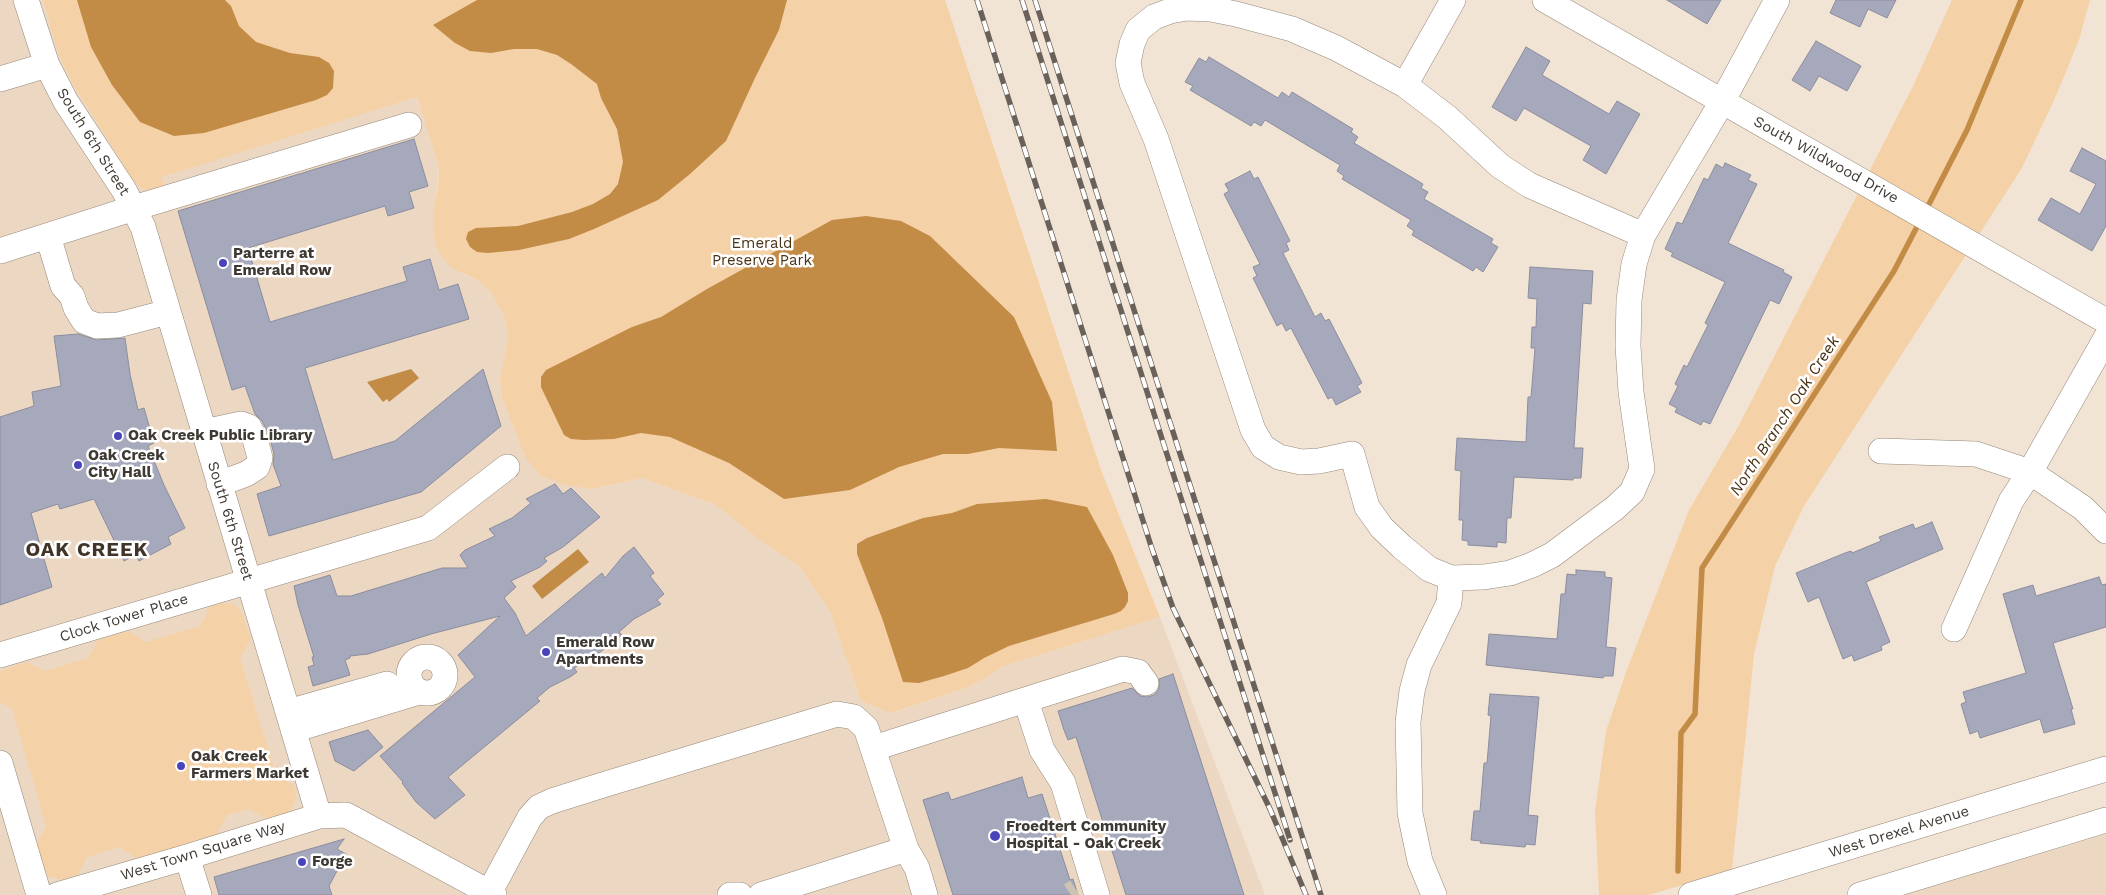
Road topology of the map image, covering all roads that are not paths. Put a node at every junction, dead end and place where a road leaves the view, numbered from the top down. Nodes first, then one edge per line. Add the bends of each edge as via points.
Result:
1 (26, 0) edge
2 (1453, 0) edge
3 (1545, 0) edge
4 (1777, 0) edge
5 (47, 65) junction
6 (0, 79) edge
7 (1405, 86) junction
8 (1722, 102) junction
9 (409, 125) dead end
10 (134, 208) junction
11 (1643, 235) junction
12 (48, 236) junction
13 (0, 251) edge
14 (168, 312) junction
15 (2106, 321) edge
16 (2106, 338) edge
17 (204, 432) junction
18 (1881, 451) dead end
19 (507, 467) dead end
20 (2030, 472) junction
21 (219, 484) junction
22 (2106, 530) edge
23 (1451, 578) junction
24 (248, 581) junction
25 (1954, 629) dead end
26 (0, 655) edge
27 (1146, 683) dead end
28 (414, 685) dead end
29 (1026, 700) junction
30 (291, 721) junction
31 (874, 748) junction
32 (0, 763) edge
33 (2106, 769) edge
34 (319, 816) junction
35 (2106, 820) edge
36 (906, 849) junction
37 (180, 860) junction
38 (1760, 885) edge
39 (822, 886) edge
40 (1089, 890) edge
41 (490, 894) edge
42 (39, 895) edge
43 (57, 895) edge
44 (182, 895) edge
45 (199, 895) edge
46 (730, 895) edge
47 (740, 895) edge
48 (761, 895) edge
49 (925, 895) edge
50 (1434, 895) edge
51 (1691, 895) edge
52 (1860, 895) edge

1 - 5 street, South 6th Street
2 - 7 street
3 - 8 street, South Wildwood Drive
4 - 8 street
5 - 6 street
5 - 10 street, South 6th Street via 66,102
7 - 11 street via 1448,118 1500,166 1529,185
7 - 23 street via 1336,48 1292,30 1212,9 1187,8 1154,17 1138,30 1128,63 1132,84 1156,139 1253,430 1262,447 1279,457 1301,462 1352,454 1368,506 1382,528 1429,569
8 - 11 street
8 - 15 street, South Wildwood Drive
9 - 10 street
10 - 12 street
10 - 14 street, South 6th Street via 143,227
11 - 23 street via 1628,300 1630,392 1642,470 1632,492 1616,508 1532,566 1492,576
12 - 13 street
12 - 14 street via 63,286 72,296 84,321 97,326 118,325
14 - 17 street, South 6th Street
16 - 20 street
17 - 21 street, South 6th Street
17 - 21 street via 241,424 249,427 255,439 260,458 257,467
18 - 20 street via 1976,454
19 - 24 street, Clock Tower Place via 428,528
20 - 22 street via 2082,508
20 - 25 street via 2011,501
21 - 24 street, South 6th Street
23 - 50 street via 1449,603 1419,665 1408,722 1410,813 1420,861
24 - 26 street, Clock Tower Place
24 - 30 street, South 6th Street
27 - 29 street via 1138,672 1123,669
28 - 30 street
29 - 31 street
29 - 40 street via 1042,750 1063,783
30 - 34 street, South 6th Street
31 - 36 street
31 - 41 street via 866,728 854,716 837,714 552,801 539,807 530,817
32 - 42 street
33 - 38 street, West Drexel Avenue
34 - 37 street, West Town Square Way
34 - 41 street via 346,815
35 - 52 street
36 - 39 street
36 - 49 street via 917,868
37 - 43 street, West Town Square Way
37 - 44 street
37 - 45 street
38 - 51 street, West Drexel Avenue
39 - 48 street
46 - 47 street

